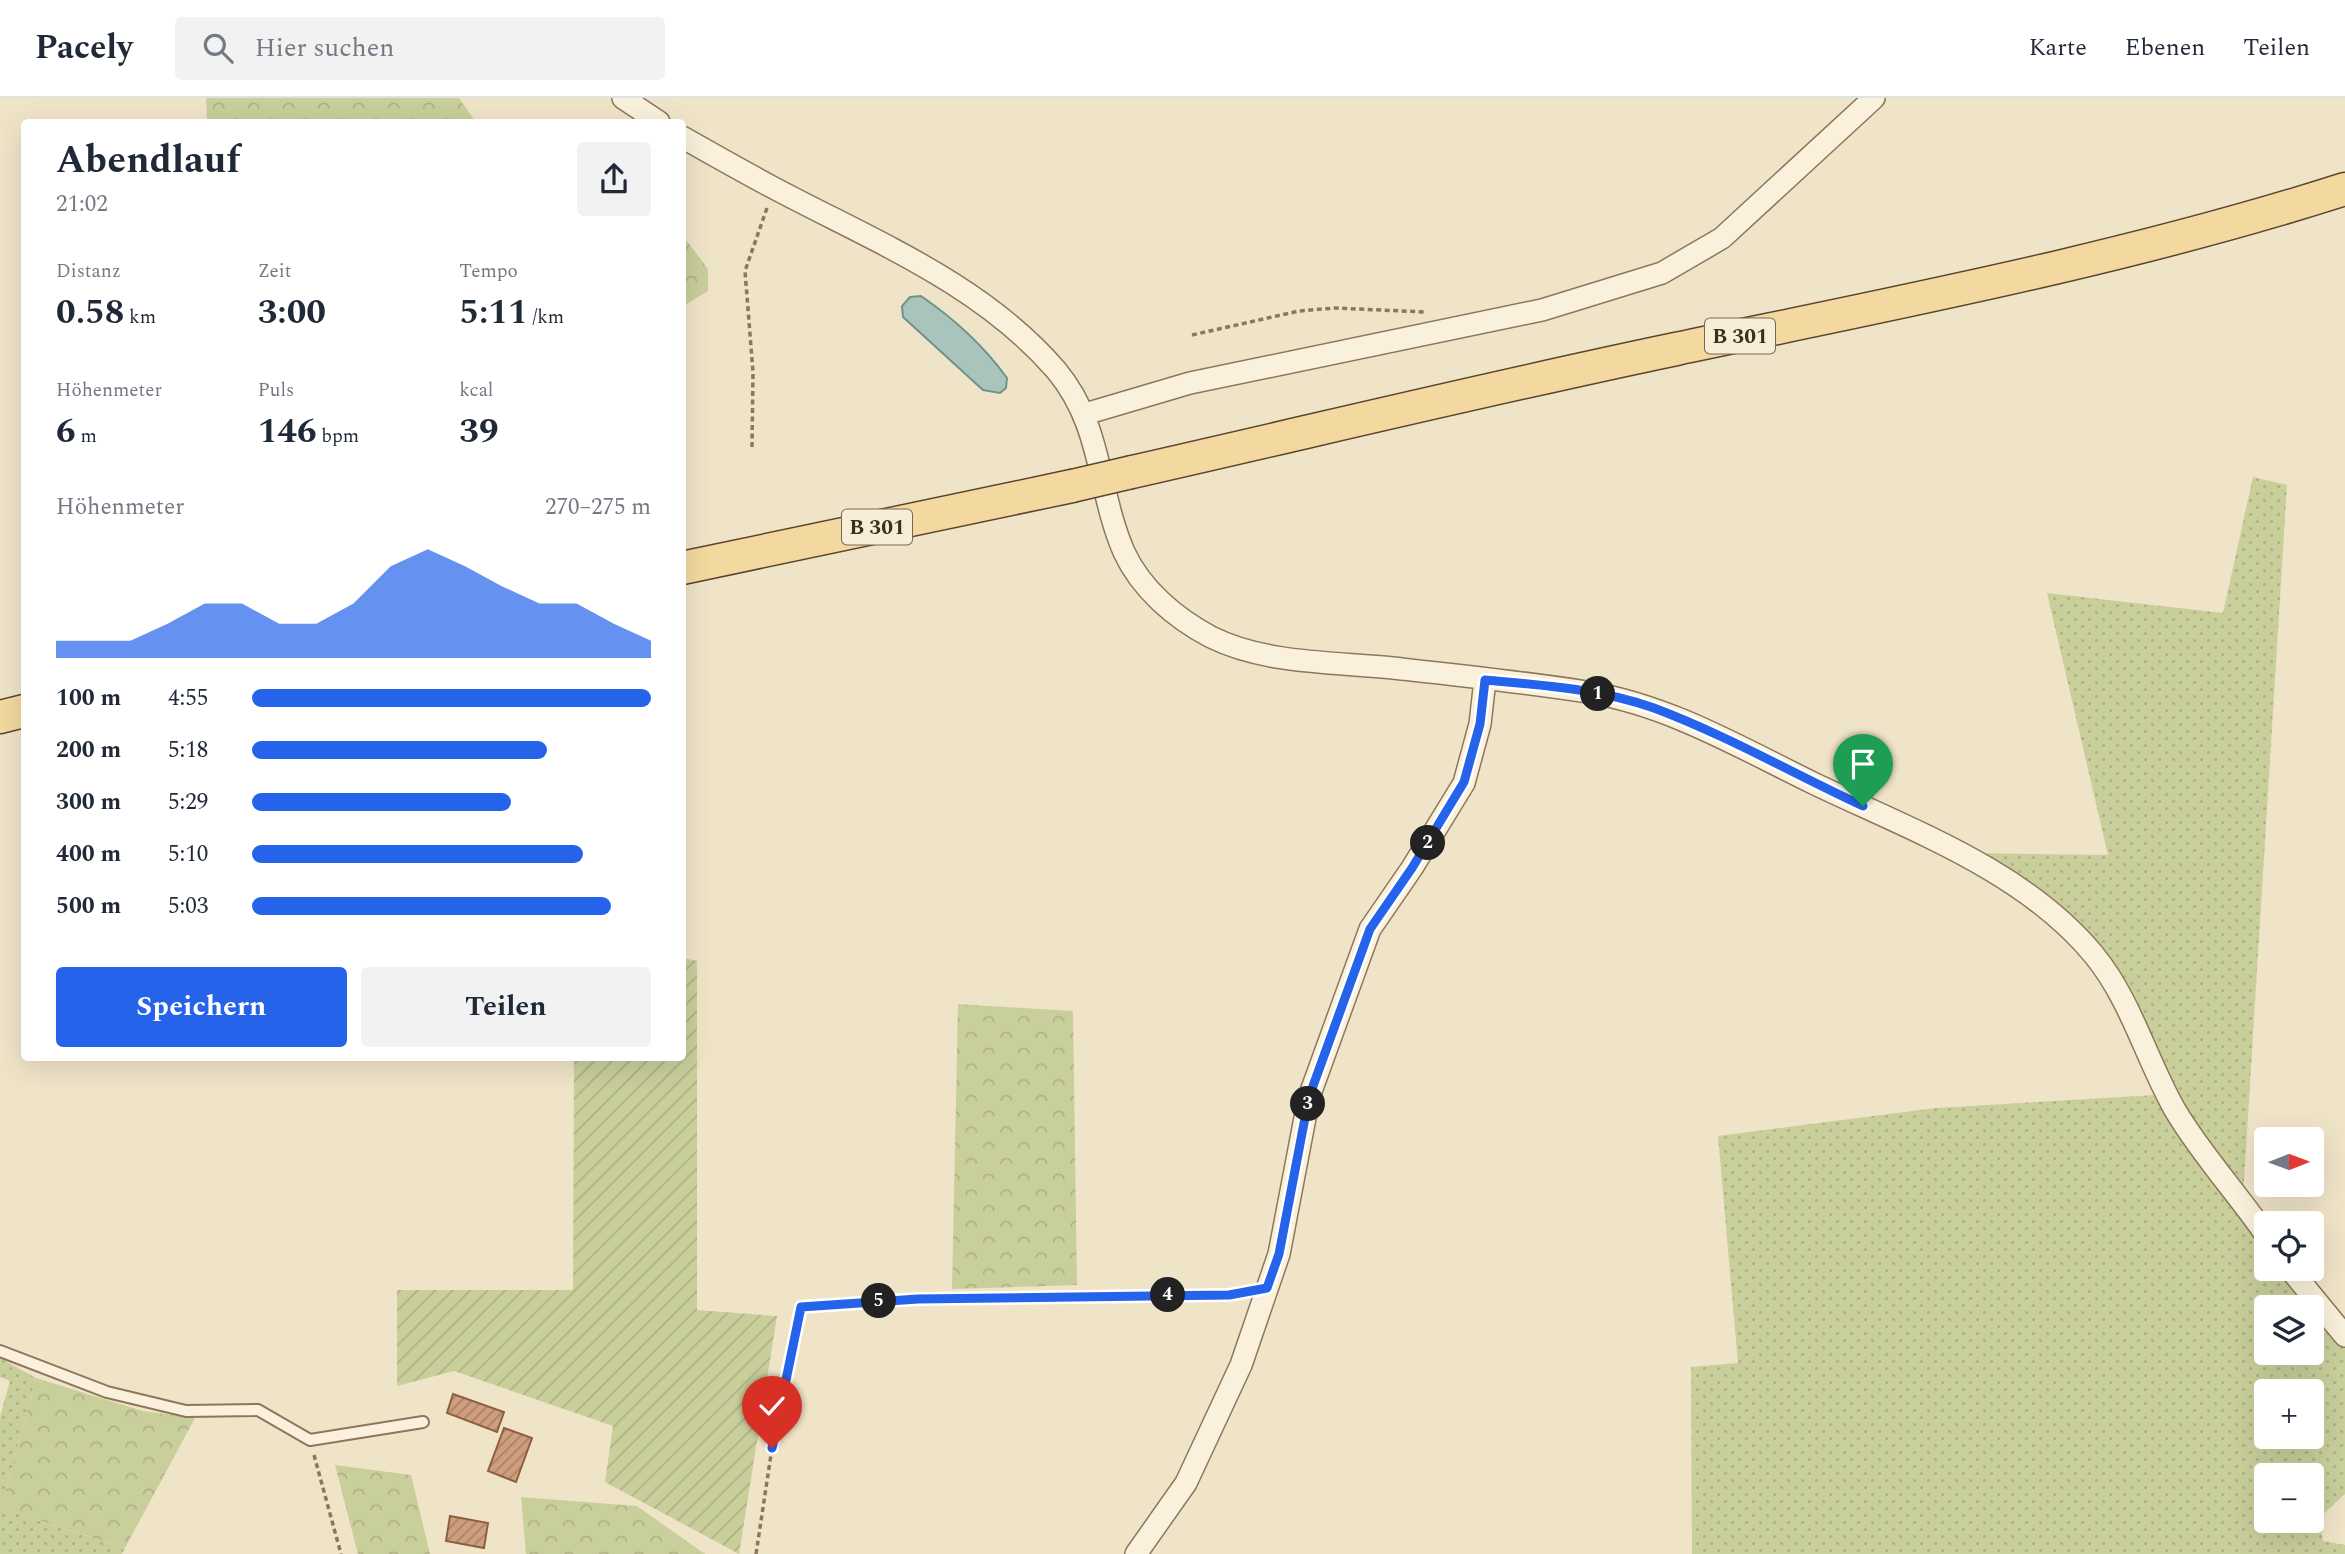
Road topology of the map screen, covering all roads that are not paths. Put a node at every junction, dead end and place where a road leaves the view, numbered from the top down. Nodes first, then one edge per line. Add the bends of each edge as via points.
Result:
1 (623, 98) edge
2 (1874, 98) edge
3 (654, 119) edge
4 (686, 139) edge
5 (2345, 189) edge
6 (1085, 414) junction
7 (686, 567) edge
8 (1485, 680) junction
9 (21, 712) edge
10 (0, 717) edge
11 (2254, 1218) edge
12 (2300, 1281) edge
13 (2340, 1331) edge
14 (0, 1351) edge
15 (423, 1422) dead end
16 (1136, 1554) edge

1 - 3 street
2 - 6 street via 1722,238 1662,273 1542,310 1190,383
4 - 6 street via 904,253 1001,318 1060,375
5 - 7 main road, B 301, bridge via 2048,270
6 - 8 street via 1125,554 1164,607 1214,639 1264,654
8 - 11 street via 1594,693 1652,708 1718,735 1921,834 2034,899 2076,934 2104,968 2174,1107
8 - 16 street via 1480,724 1464,782 1370,929 1309,1097 1279,1254 1241,1365 1186,1483
9 - 10 main road
12 - 13 street
14 - 15 lane via 107,1392 186,1411 258,1410 310,1440

